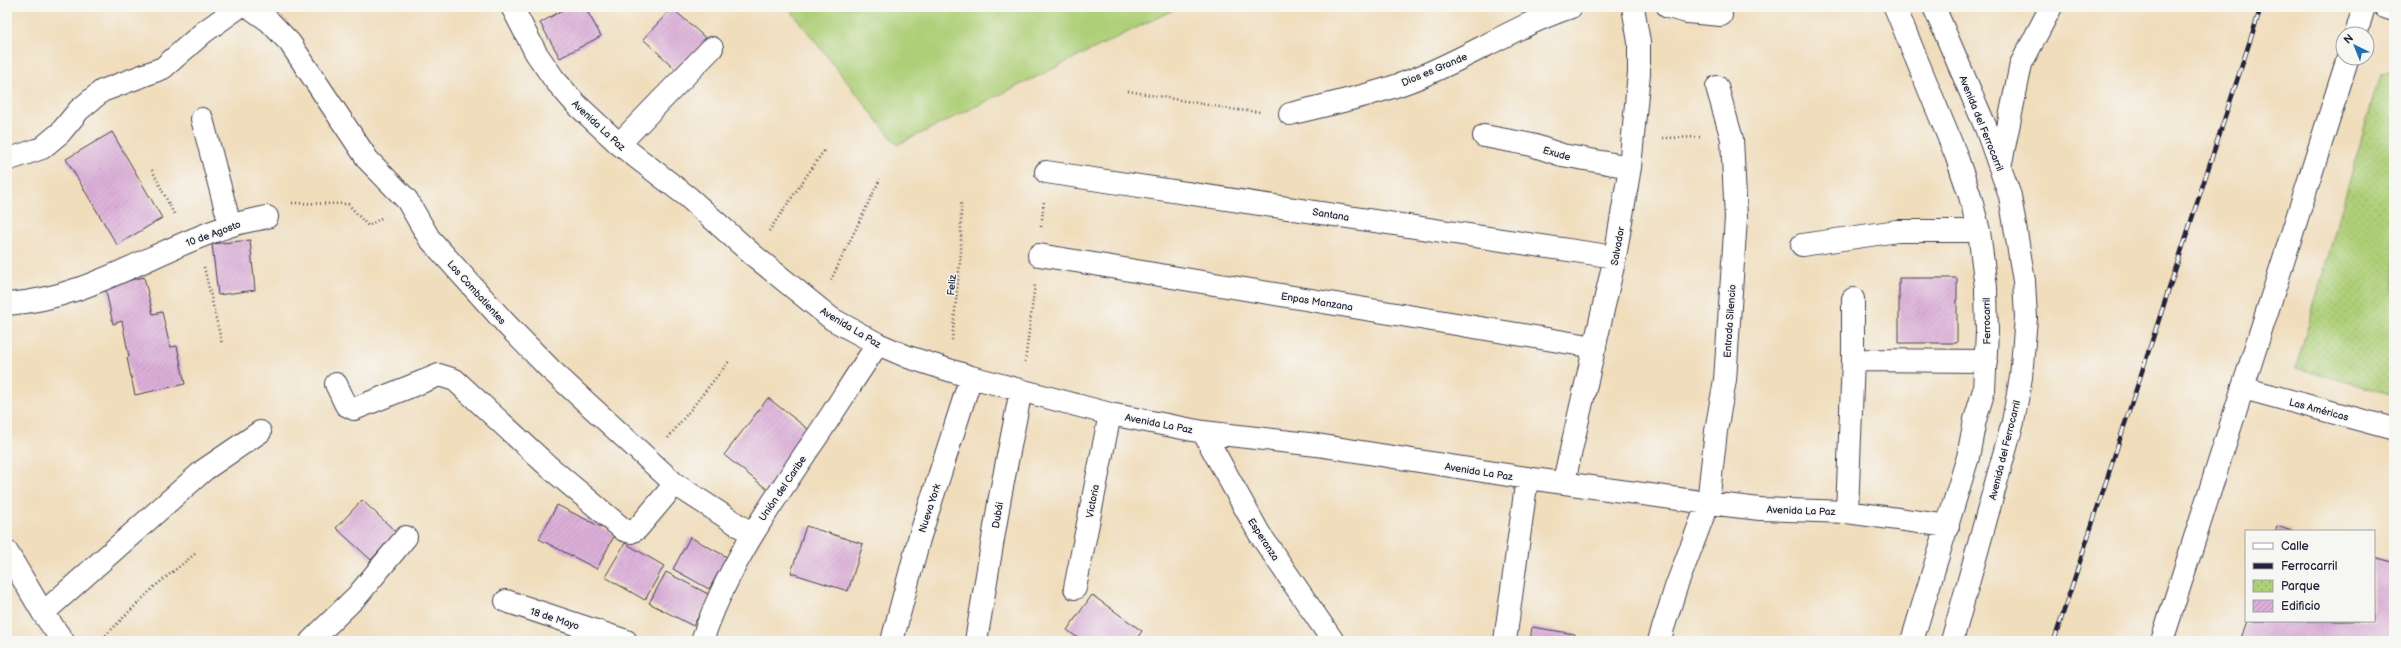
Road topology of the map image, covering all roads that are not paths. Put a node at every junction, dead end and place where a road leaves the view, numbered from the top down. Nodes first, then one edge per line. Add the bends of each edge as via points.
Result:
1 (239, 7) edge
2 (249, 7) edge
3 (512, 7) edge
4 (1571, 7) edge
5 (1633, 7) edge
6 (1668, 7) edge
7 (1896, 7) edge
8 (1934, 7) edge
9 (2051, 7) edge
10 (2364, 7) edge
11 (2385, 7) edge
12 (2394, 10) edge
13 (1720, 15) dead end
14 (2358, 26) edge
15 (712, 48) dead end
16 (2345, 66) edge
17 (1717, 87) dead end
18 (1290, 114) road end
19 (202, 119) dead end
20 (1484, 136) dead end
21 (619, 144) junction
22 (7, 160) edge
23 (1630, 167) junction
24 (2000, 167) junction
25 (1046, 172) dead end
26 (268, 217) road end
27 (230, 225) junction
28 (1979, 231) junction
29 (1802, 245) dead end
30 (1039, 255) dead end
31 (1615, 257) junction
32 (1853, 299) dead end
33 (7, 304) edge
34 (878, 344) junction
35 (1595, 347) junction
36 (1853, 360) junction
37 (1986, 361) junction
38 (971, 377) junction
39 (336, 384) dead end
40 (2243, 388) junction
41 (1021, 390) junction
42 (1110, 414) junction
43 (2394, 429) edge
44 (260, 432) dead end
45 (1203, 432) junction
46 (1527, 478) junction
47 (1564, 481) junction
48 (675, 484) junction
49 (1708, 502) junction
50 (1847, 512) junction
51 (1948, 526) junction
52 (752, 534) junction
53 (406, 537) dead end
54 (7, 552) edge
55 (1075, 588) dead end
56 (506, 601) dead end
57 (43, 613) junction
58 (63, 641) edge
59 (311, 641) edge
60 (626, 641) edge
61 (702, 641) edge
62 (892, 641) edge
63 (976, 641) edge
64 (1333, 641) edge
65 (1505, 641) edge
66 (1659, 641) edge
67 (1912, 641) edge
68 (1952, 641) edge
69 (2162, 641) edge

1 - 22 street via 204,32 162,68 102,92 79,110 60,133 42,148
2 - 48 street, Los Combatientes via 268,21 290,43 368,160 407,200 429,238 550,369
3 - 21 street, Avenida La Paz via 536,53 554,79 575,103
4 - 18 street, Dios es Grande via 1527,24 1477,51 1407,82
5 - 23 street, Salvador via 1639,73
6 - 13 street via 1687,12
7 - 28 street, Ferrocarril via 1956,155
8 - 24 street, Avenida del Ferrocarril
9 - 24 street via 2021,64
10 - 14 street
11 - 12 street
15 - 21 street
16 - 40 street
17 - 49 street, Entrada Silencio via 1732,139 1736,218 1726,380 1716,431
19 - 27 street
20 - 23 street, Exude via 1532,145 1562,156
21 - 34 street, Avenida La Paz via 688,197 753,255 832,319
23 - 31 street, Salvador
24 - 68 street, Avenida del Ferrocarril via 2010,196 2024,281 2026,318 2021,378 2013,422
25 - 31 street, Santana
26 - 27 street, 10 de Agosto
27 - 33 street, 10 de Agosto via 94,284 28,303
28 - 29 street via 1897,231
28 - 37 street, Ferrocarril via 1986,288
30 - 35 street, Enpas Manzana
31 - 35 street, Salvador
32 - 36 street
34 - 38 street, Avenida La Paz via 908,357
34 - 52 street, Unión del Caribe via 843,393
35 - 47 street, Salvador
36 - 37 street
36 - 50 street
37 - 51 street, Ferrocarril via 1984,390
38 - 41 street, Avenida La Paz
38 - 62 street, Nueva York via 919,539
39 - 48 street via 346,405 354,409 439,375 456,380 548,466 624,530 632,532 637,529
40 - 43 street, Las Américas
40 - 69 street
41 - 42 street, Avenida La Paz
41 - 63 street, Dubái via 997,512
42 - 45 street, Avenida La Paz
42 - 55 street, Victoria
44 - 57 street via 204,470
45 - 46 street, Avenida La Paz via 1317,444
45 - 64 street, Esperanza via 1259,533
46 - 47 street, Avenida La Paz
46 - 65 street
47 - 49 street, Avenida La Paz
48 - 52 street, Los Combatientes
49 - 50 street, Avenida La Paz via 1760,509
49 - 66 street, Entrada Silencio
50 - 51 street, Avenida La Paz
51 - 67 street, Ferrocarril
52 - 61 street, Unión del Caribe via 719,599
53 - 59 street via 358,595
54 - 57 street
56 - 60 street, 18 de Mayo
57 - 58 street

